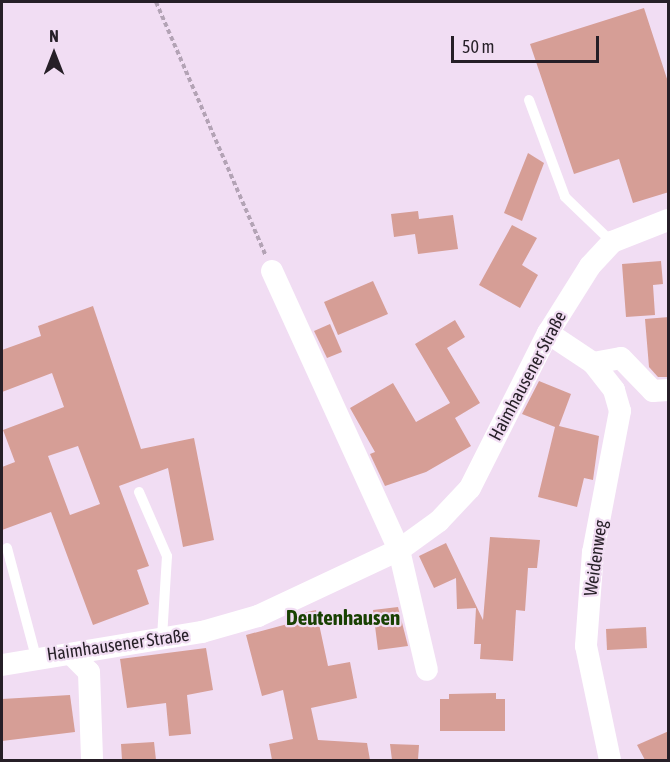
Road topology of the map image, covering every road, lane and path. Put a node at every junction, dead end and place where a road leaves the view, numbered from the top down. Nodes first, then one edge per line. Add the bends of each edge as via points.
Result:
1 (156, 2) edge
2 (529, 100) dead end
3 (669, 220) edge
4 (612, 242) junction
5 (272, 271) joint
6 (548, 333) junction
7 (593, 363) junction
8 (669, 390) edge
9 (139, 492) dead end
10 (7, 548) dead end
11 (399, 550) junction
12 (162, 638) junction
13 (71, 654) junction
14 (36, 657) junction
15 (2, 665) edge
16 (427, 670) dead end
17 (92, 760) edge
18 (610, 760) edge

1 - 5 path
2 - 4 lane via 565,197
3 - 4 street, Haimhausener Straße
4 - 6 street, Haimhausener Straße via 590,266
5 - 11 street
6 - 7 street, Weidenweg
6 - 11 street, Haimhausener Straße via 470,488 439,521
7 - 8 street via 621,358 653,391
7 - 18 street, Weidenweg via 614,390 620,411 593,552 586,646
9 - 12 lane via 167,556
10 - 14 lane
11 - 12 street, Haimhausener Straße via 258,616
11 - 16 street
12 - 13 street, Haimhausener Straße
13 - 14 street, Haimhausener Straße
13 - 17 street via 89,672
14 - 15 street, Haimhausener Straße

